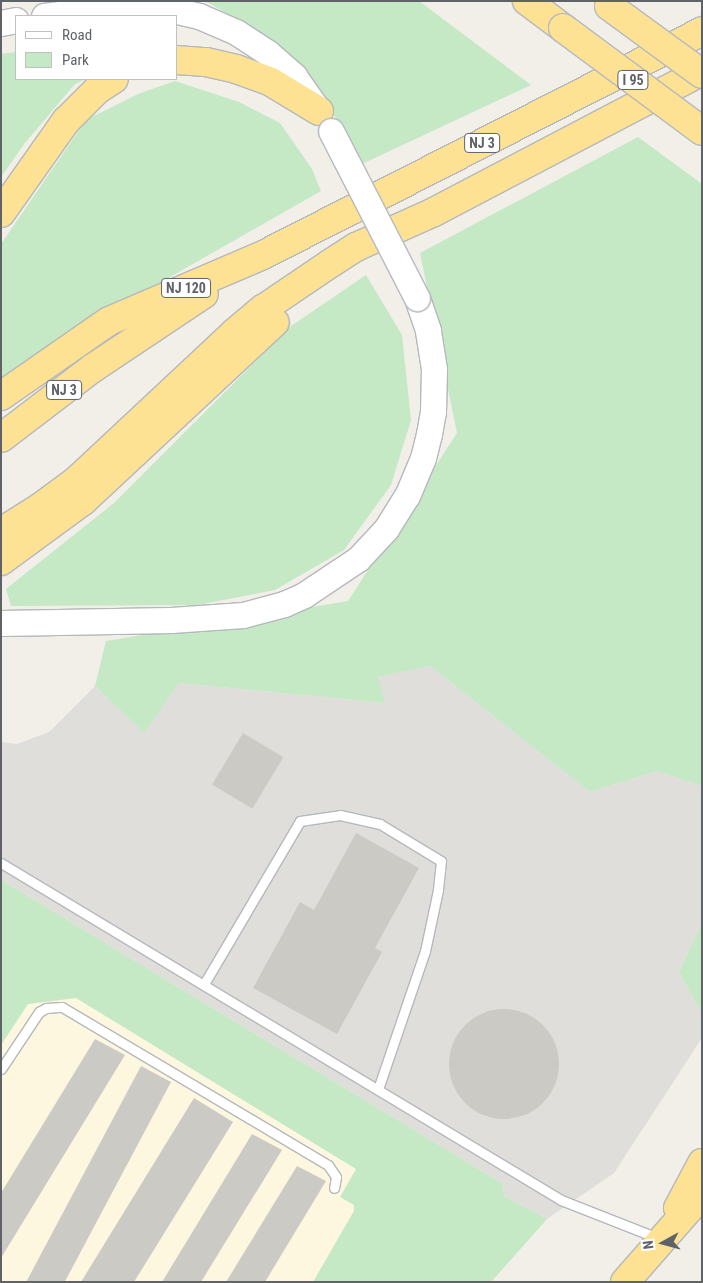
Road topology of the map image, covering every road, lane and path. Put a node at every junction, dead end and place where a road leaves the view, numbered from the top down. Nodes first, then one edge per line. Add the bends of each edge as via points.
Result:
1 (527, 1) edge
2 (606, 4) edge
3 (51, 15) edge
4 (15, 20) edge
5 (1, 23) edge
6 (702, 32) edge
7 (178, 60) edge
8 (702, 72) edge
9 (112, 80) edge
10 (325, 121) junction
11 (702, 132) edge
12 (434, 212) junction
13 (1, 213) edge
14 (264, 255) junction
15 (1, 396) edge
16 (1, 438) edge
17 (1, 532) edge
18 (1, 561) edge
19 (1, 623) edge
20 (1, 863) edge
21 (204, 984) junction
22 (1, 1070) edge
23 (378, 1089) junction
24 (702, 1164) edge
25 (334, 1188) dead end
26 (702, 1194) edge
27 (661, 1239) junction
28 (625, 1282) edge

1 - 11 highway, I 95, bridge
2 - 8 highway, bridge
3 - 10 street via 137,6 160,7 199,16 236,32 268,53 294,76
4 - 5 street
6 - 14 highway, NJ 3
7 - 10 highway via 236,68 271,82
8 - 12 highway
9 - 13 highway via 97,90 66,121
10 - 19 street, bridge via 417,298 428,330 434,369 433,412 423,458 407,496 386,530 358,559 304,595 244,615
12 - 17 highway via 356,247 263,310 208,356 76,481
12 - 18 highway via 292,307 83,501
14 - 15 highway, NJ 120 via 109,321
14 - 16 highway, NJ 3 via 100,363
20 - 21 lane
21 - 23 lane
21 - 23 lane via 300,821 340,815 380,824 441,861 425,951
22 - 25 lane via 39,1012 62,1007 328,1165 336,1178
23 - 27 lane via 561,1200
24 - 27 highway
26 - 27 highway
27 - 28 highway

